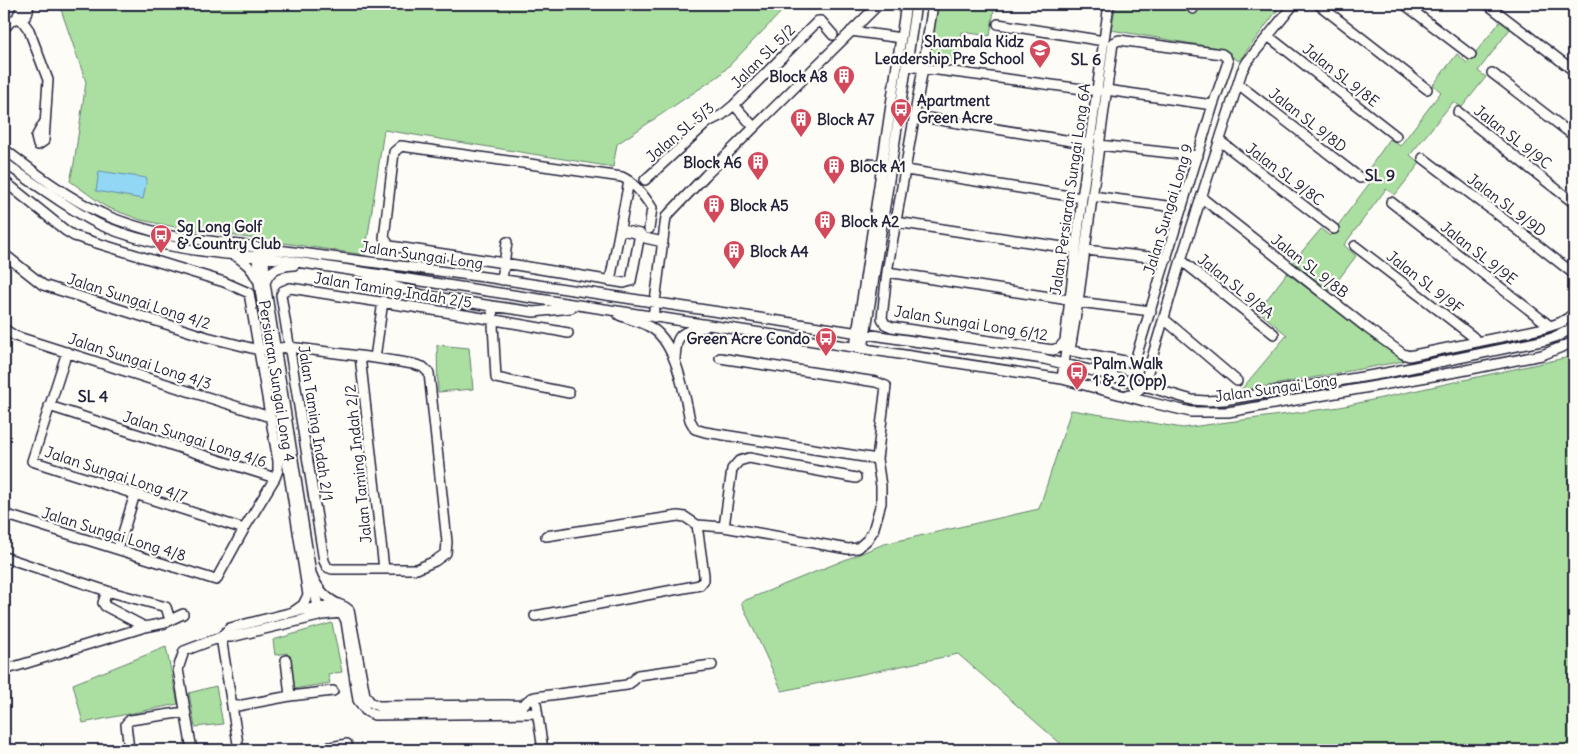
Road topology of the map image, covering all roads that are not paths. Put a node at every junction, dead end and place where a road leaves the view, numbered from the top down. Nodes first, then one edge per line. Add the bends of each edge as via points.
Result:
1 (27, 4) edge
2 (879, 4) edge
3 (906, 4) edge
4 (916, 4) edge
5 (933, 4) edge
6 (1109, 4) edge
7 (1294, 4) edge
8 (1318, 4) edge
9 (1404, 4) edge
10 (1487, 4) edge
11 (21, 19) junction
12 (998, 24) dead end
13 (4, 29) edge
14 (851, 31) junction
15 (833, 35) dead end
16 (1268, 36) junction
17 (900, 38) junction
18 (1104, 40) junction
19 (1471, 55) dead end
20 (907, 66) junction
21 (923, 68) junction
22 (1574, 71) edge
23 (1492, 73) dead end
24 (1238, 84) junction
25 (1427, 89) dead end
26 (1102, 91) junction
27 (734, 105) junction
28 (1213, 105) junction
29 (1458, 112) dead end
30 (915, 116) junction
31 (44, 122) dead end
32 (754, 127) junction
33 (1396, 136) dead end
34 (1574, 136) edge
35 (1220, 141) junction
36 (1095, 144) junction
37 (4, 149) edge
38 (1198, 156) junction
39 (1423, 158) dead end
40 (4, 162) edge
41 (869, 164) dead end
42 (882, 165) junction
43 (892, 166) junction
44 (905, 170) junction
45 (1360, 178) dead end
46 (645, 180) dead end
47 (4, 181) edge
48 (629, 181) junction
49 (1092, 196) junction
50 (1082, 198) junction
51 (1202, 198) junction
52 (1391, 202) dead end
53 (1574, 202) edge
54 (1182, 208) junction
55 (896, 222) junction
56 (1334, 228) dead end
57 (649, 229) junction
58 (621, 230) junction
59 (640, 234) junction
60 (663, 237) junction
61 (507, 242) dead end
62 (209, 243) junction
63 (1354, 246) dead end
64 (198, 250) junction
65 (1081, 250) junction
66 (217, 252) junction
67 (259, 253) junction
68 (4, 254) edge
69 (234, 254) junction
70 (1167, 259) junction
71 (1181, 260) junction
72 (500, 262) junction
73 (305, 265) junction
74 (336, 269) junction
75 (887, 272) junction
76 (1574, 274) edge
77 (497, 279) junction
78 (610, 281) junction
79 (262, 282) junction
80 (290, 288) joint
81 (1074, 301) junction
82 (383, 302) junction
83 (655, 303) junction
84 (492, 306) junction
85 (584, 307) junction
86 (609, 310) junction
87 (1151, 312) junction
88 (1574, 313) edge
89 (653, 317) junction
90 (492, 318) junction
91 (1164, 319) junction
92 (710, 326) junction
93 (1550, 326) junction
94 (1574, 327) edge
95 (4, 331) edge
96 (568, 333) dead end
97 (862, 333) junction
98 (1274, 334) dead end
99 (913, 341) junction
100 (1478, 342) junction
101 (1574, 342) edge
102 (290, 347) junction
103 (1060, 347) joint
104 (859, 348) junction
105 (268, 349) junction
106 (1070, 350) junction
107 (67, 352) junction
108 (360, 356) junction
109 (911, 356) junction
110 (375, 358) junction
111 (720, 358) dead end
112 (675, 361) junction
113 (1065, 364) junction
114 (1148, 371) junction
115 (1062, 379) junction
116 (1237, 381) dead end
117 (1131, 382) junction
118 (1144, 385) junction
119 (1160, 390) junction
120 (569, 393) dead end
121 (1123, 396) junction
122 (1157, 404) junction
123 (49, 406) junction
124 (270, 417) junction
125 (876, 459) junction
126 (274, 478) junction
127 (856, 478) dead end
128 (135, 494) junction
129 (4, 514) edge
130 (697, 525) junction
131 (724, 527) junction
132 (244, 529) junction
133 (546, 536) dead end
134 (118, 549) junction
135 (4, 557) edge
136 (384, 570) junction
137 (311, 573) junction
138 (216, 580) joint
139 (107, 590) junction
140 (308, 595) junction
141 (338, 604) junction
142 (293, 612) junction
143 (315, 612) junction
144 (183, 614) dead end
145 (535, 616) dead end
146 (170, 620) junction
147 (146, 627) junction
148 (221, 637) junction
149 (286, 660) dead end
150 (712, 665) dead end
151 (4, 670) edge
152 (332, 691) dead end
153 (290, 696) junction
154 (536, 697) junction
155 (232, 706) junction
156 (185, 712) junction
157 (537, 713) junction
158 (347, 744) dead end
159 (129, 750) edge
160 (192, 750) edge
161 (239, 750) edge
162 (314, 750) edge
163 (542, 750) edge

1 - 11 street via 18,15
2 - 14 street
3 - 17 street
4 - 20 street
5 - 21 street
6 - 18 street, Jalan Persiaran Sungai Long 6A
7 - 16 street
8 - 25 street
9 - 19 street
10 - 22 street
11 - 13 street via 15,19
11 - 31 street via 29,30 48,80
12 - 18 street
14 - 17 street
14 - 32 street
15 - 27 street, Jalan SL 5/2 via 818,21
16 - 24 street via 1247,62
16 - 33 street, Jalan SL 9/8E
17 - 42 street
18 - 26 street, Jalan Persiaran Sungai Long 6A
20 - 21 street
20 - 43 street
21 - 26 street
21 - 30 street
23 - 34 street
24 - 35 street
24 - 45 street, Jalan SL 9/8D
26 - 28 street
26 - 28 street, Jalan Sungai Long 9 via 1112,46 1119,40 1222,54 1228,62
26 - 36 street, Jalan Persiaran Sungai Long 6A
27 - 32 street
27 - 46 street, Jalan SL 5/3 via 708,122
28 - 38 street, Jalan Sungai Long 9
29 - 53 street, Jalan SL 9/9C
30 - 36 street
30 - 44 street
32 - 60 street via 669,213
35 - 51 street
35 - 56 street, Jalan SL 9/8C
36 - 38 street
36 - 49 street
36 - 50 street, Jalan Persiaran Sungai Long 6A
37 - 62 street, Jalan Sungai Long via 100,213 127,224
38 - 54 street, Jalan Sungai Long 9
39 - 76 street, Jalan SL 9/9D
40 - 64 street, Jalan Sungai Long via 102,226 139,239
41 - 42 street
42 - 43 street
42 - 97 street
43 - 44 street
43 - 97 street
44 - 50 street
44 - 55 street
47 - 105 street, Persiaran Sungai Long 4 via 74,236 246,291 251,297
48 - 57 street via 652,208
48 - 58 street
48 - 72 street via 622,177 411,147 397,148 384,238 390,246
49 - 54 street
49 - 65 street
50 - 65 street, Jalan Persiaran Sungai Long 6A
51 - 71 street
51 - 100 street, Jalan SL 9/8B via 1403,354 1409,356
52 - 93 street, Jalan SL 9/9E
54 - 70 street, Jalan Sungai Long 9
55 - 65 street
55 - 75 street
57 - 59 street
57 - 60 street
58 - 59 street
58 - 78 street
59 - 60 street via 645,238
59 - 78 street via 631,281
60 - 83 street
61 - 72 street
62 - 64 street
62 - 66 street
62 - 67 street, Jalan Sungai Long
63 - 100 street, Jalan SL 9/9F
64 - 66 street, Jalan Sungai Long
65 - 70 street
65 - 81 street, Jalan Persiaran Sungai Long 6A
66 - 69 street, Jalan Sungai Long
67 - 69 street, Jalan Sungai Long
67 - 73 street, Jalan Sungai Long
67 - 77 street, Jalan Sungai Long via 272,249
67 - 79 street
68 - 105 street, Jalan Sungai Long 4/2 via 43,284 207,337
69 - 79 street via 247,263
70 - 87 street, Jalan Sungai Long 9
71 - 91 street
71 - 98 street, Jalan SL 9/8A
72 - 77 street
72 - 78 street
73 - 74 street, Jalan Sungai Long
73 - 79 street via 275,269
74 - 84 street via 422,295
74 - 85 street, Jalan Sungai Long
75 - 81 street
75 - 103 street, Jalan Sungai Long 6/12 via 882,316 892,327 1053,350
77 - 83 street, Jalan Sungai Long
79 - 105 street
80 - 82 street, Jalan Taming Indah 2/5
80 - 102 street, Jalan Taming Indah 2/1 via 283,290 281,295
81 - 87 street
81 - 103 street, Jalan Persiaran Sungai Long 6A via 1065,341
81 - 106 street
82 - 90 street, Jalan Taming Indah 2/5
82 - 110 street
83 - 89 street
83 - 97 street, Jalan Sungai Long
84 - 85 street via 534,312
84 - 90 street
85 - 86 street, Jalan Sungai Long
86 - 89 street, Jalan Sungai Long
86 - 112 street via 649,326 661,336
87 - 106 street, Jalan Sungai Long 9 via 1136,356 1130,362
88 - 93 street via 1567,320
89 - 92 street, Jalan Sungai Long
90 - 96 street, Jalan Taming Indah 2/5
90 - 120 street via 496,378
91 - 114 street
91 - 116 street
92 - 104 street, Jalan Sungai Long
92 - 112 street via 684,331 675,346
93 - 100 street
94 - 119 street, Jalan Sungai Long via 1546,340 1386,374 1224,400 1192,400
95 - 107 street, Jalan Sungai Long 4/3
97 - 99 street, Jalan Sungai Long
97 - 104 street
99 - 109 street
99 - 113 street, Jalan Sungai Long
101 - 122 street, Jalan Sungai Long via 1533,356 1228,412 1191,412
102 - 105 street, Jalan Sungai Long 4/2
102 - 108 street, Jalan Sungai Long 4/2
102 - 136 street, Jalan Taming Indah 2/1 via 324,562 332,569
104 - 109 street, Jalan Sungai Long
105 - 124 street, Persiaran Sungai Long 4
105 - 137 street
105 - 140 street
106 - 113 street via 1066,350
107 - 123 street, Jalan Sungai Long 4/7
107 - 124 street, Jalan Sungai Long 4/3
108 - 110 street, Jalan Sungai Long 4/2
108 - 136 street, Jalan Taming Indah 2/2
109 - 115 street, Jalan Sungai Long
110 - 136 street, Jalan Sungai Long 4/2 via 422,367 429,373 447,542 446,553 435,561 417,569
111 - 125 street via 886,386
112 - 125 street via 694,429
113 - 115 street
113 - 117 street, Jalan Sungai Long
114 - 117 street
114 - 118 street
114 - 119 street
115 - 121 street, Jalan Sungai Long
117 - 118 street, Jalan Sungai Long
118 - 119 street, Jalan Sungai Long
118 - 121 street
118 - 122 street
121 - 122 street, Jalan Sungai Long
123 - 126 street, Jalan Sungai Long 4/6
123 - 128 street, Jalan Sungai Long 4/7 via 32,461
124 - 126 street, Persiaran Sungai Long 4 via 278,461
125 - 131 street via 882,503 873,531 858,548 848,549
126 - 132 street, Persiaran Sungai Long 4
127 - 131 street via 749,458 732,469
128 - 132 street, Jalan Sungai Long 4/7
128 - 134 street
129 - 134 street, Jalan Sungai Long 4/8
130 - 131 street
130 - 133 street via 678,516
130 - 145 street via 704,575 700,585
132 - 138 street, Persiaran Sungai Long 4
134 - 138 street, Jalan Sungai Long 4/8
135 - 139 street
137 - 141 street via 318,588
137 - 143 street
139 - 146 street via 166,607
139 - 147 street via 105,606
140 - 142 street via 303,605
140 - 143 street
141 - 143 street
141 - 154 street via 351,614 365,695 378,706 524,705
142 - 143 street
142 - 148 street via 230,628
143 - 148 street via 231,637
143 - 157 street via 340,613 344,617 358,700 366,711 374,715
144 - 146 street
146 - 147 street
147 - 151 street
148 - 155 street
148 - 156 street via 184,651 178,669
149 - 153 street
150 - 154 street via 638,674 627,685
152 - 153 street
153 - 155 street
154 - 157 street
155 - 161 street
156 - 159 street via 130,720 126,724
156 - 160 street
157 - 163 street
158 - 162 street

